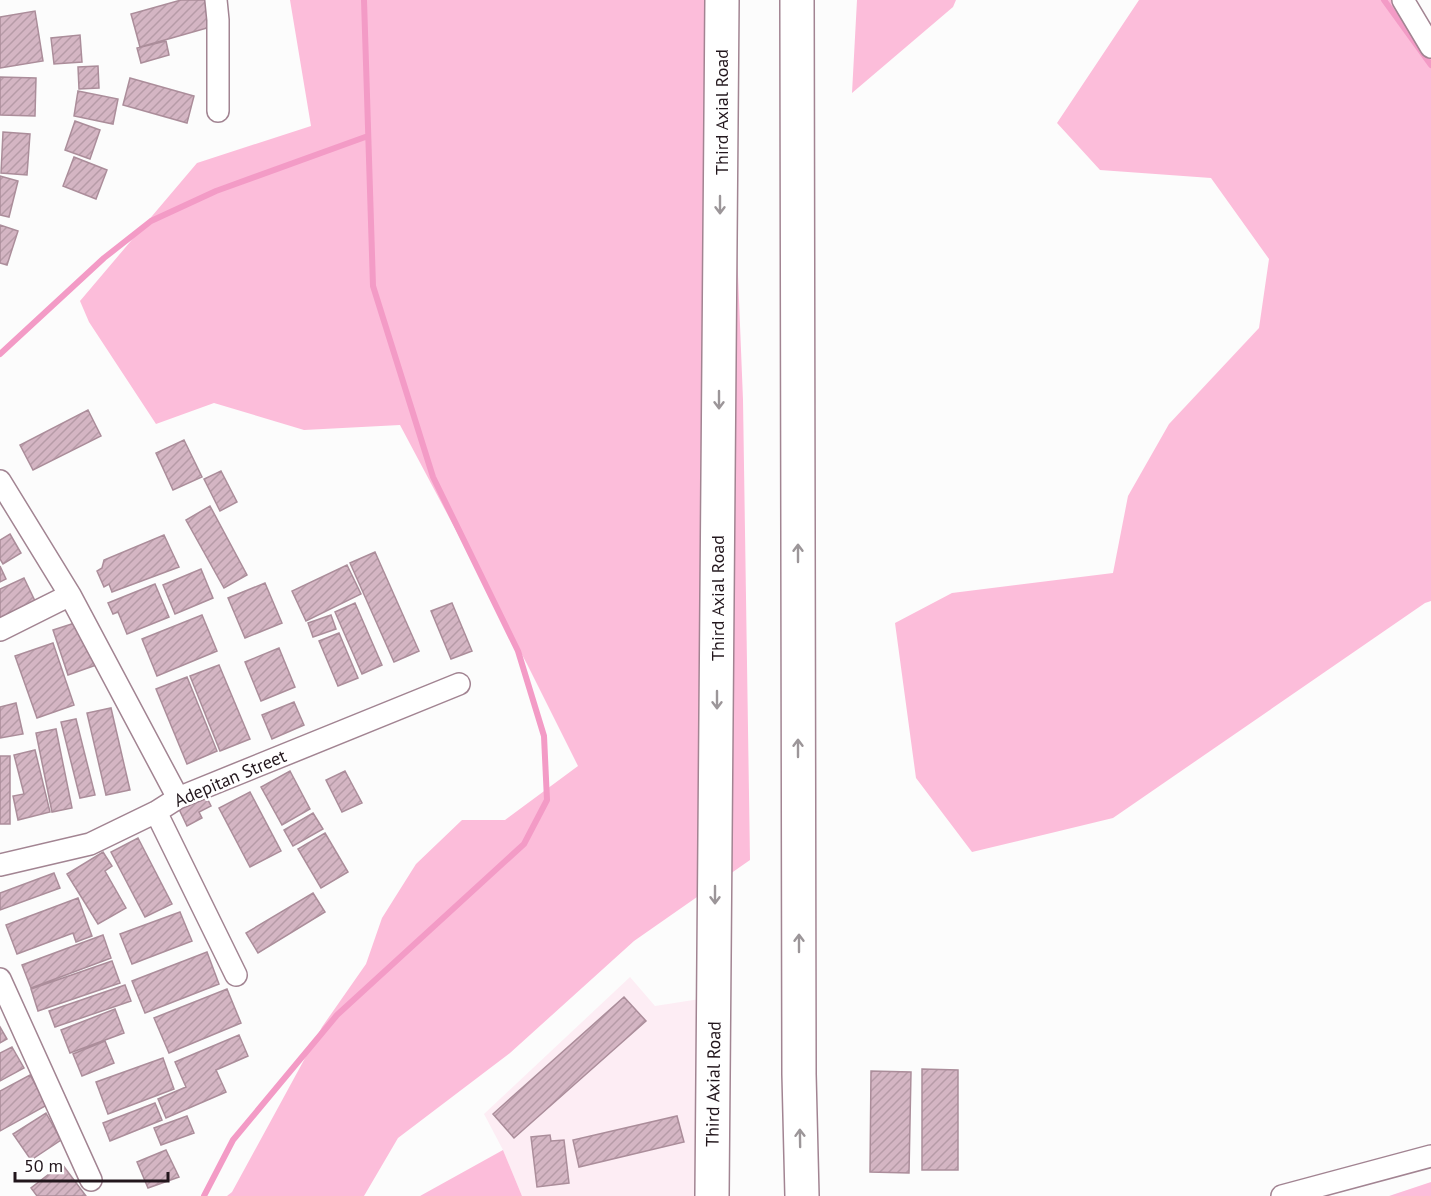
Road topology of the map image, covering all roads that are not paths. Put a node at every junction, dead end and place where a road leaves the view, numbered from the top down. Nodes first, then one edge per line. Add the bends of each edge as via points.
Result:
1 (216, 0) edge
2 (722, 0) edge
3 (797, 0) edge
4 (1403, 0) edge
5 (1431, 47) edge
6 (218, 111) dead end
7 (0, 481) edge
8 (70, 595) junction
9 (0, 630) edge
10 (459, 684) dead end
11 (178, 798) junction
12 (156, 812) junction
13 (0, 865) edge
14 (236, 975) dead end
15 (0, 979) edge
16 (1431, 1156) edge
17 (91, 1180) dead end
18 (712, 1196) edge
19 (802, 1196) edge
20 (1282, 1196) edge

1 - 6 street
2 -> 18 highway, Third Axial Road
19 -> 3 highway
4 - 5 street
7 - 8 street
8 - 9 street
8 - 11 street
10 - 11 street, Adepitan Street
11 - 12 street, Adepitan Street
12 - 13 street, Adepitan Street via 90,844
12 - 14 street
15 - 17 street
16 - 20 street

